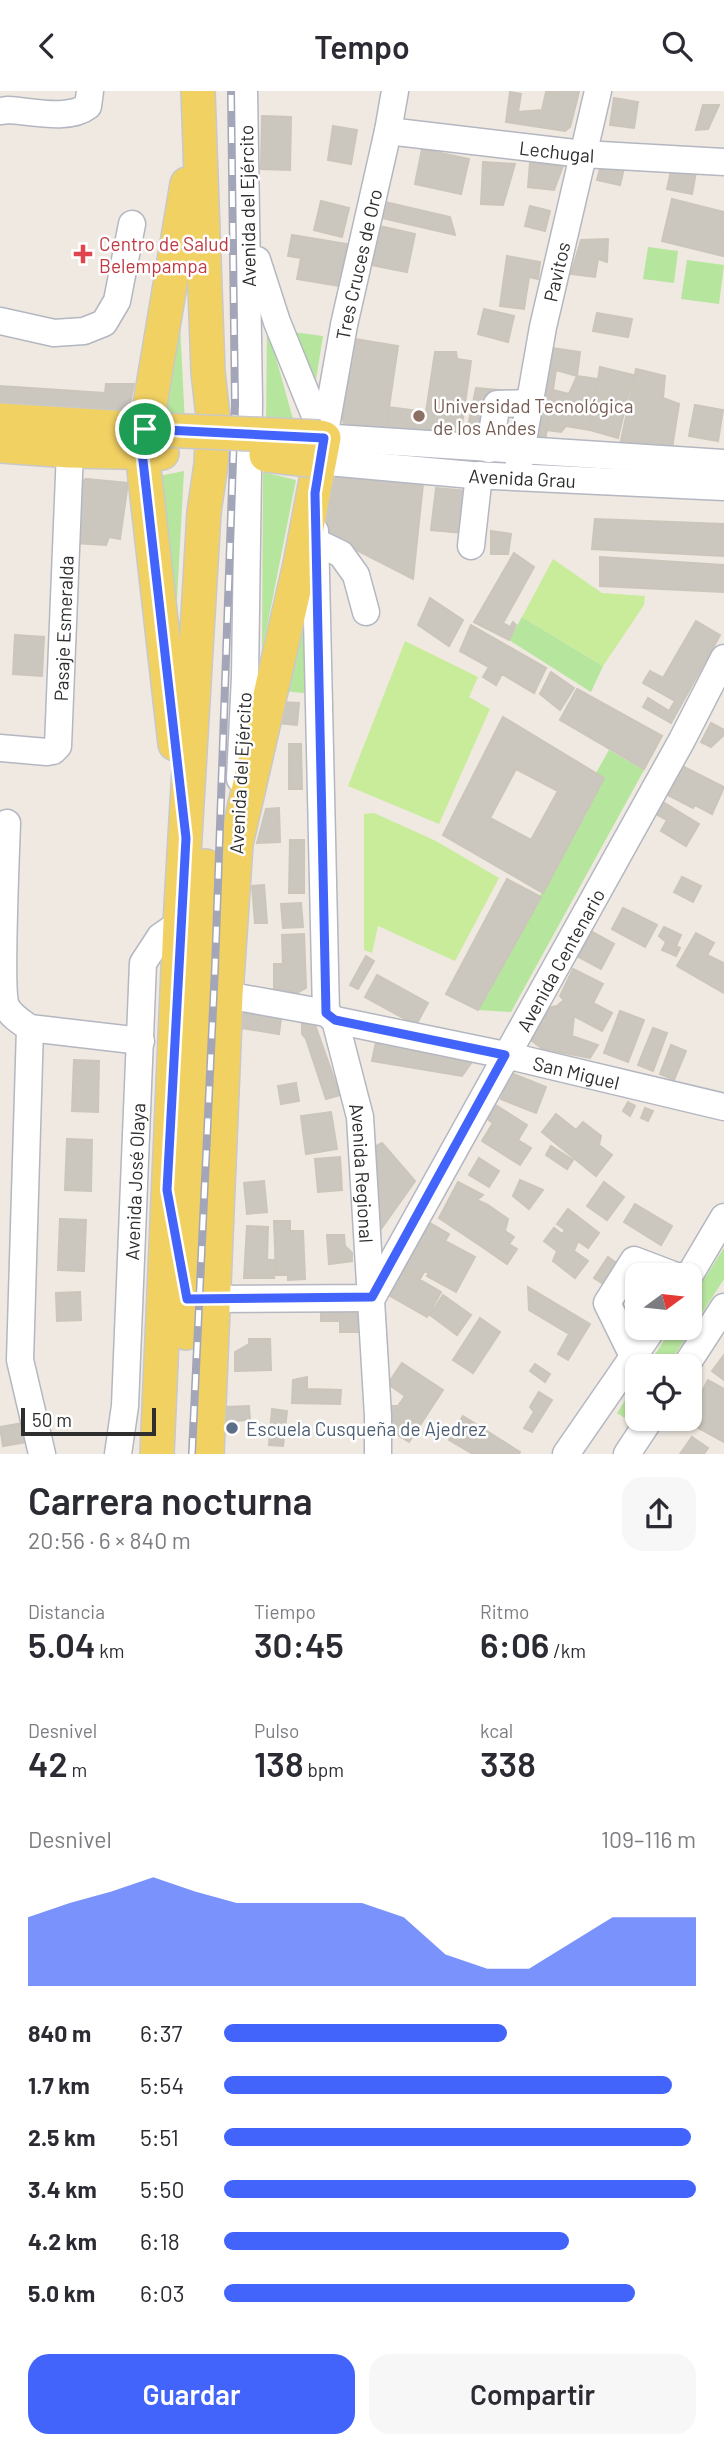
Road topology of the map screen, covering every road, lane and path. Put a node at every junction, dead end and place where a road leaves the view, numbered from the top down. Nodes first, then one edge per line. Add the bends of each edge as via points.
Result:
1 (90, 91) edge
2 (244, 91) edge
3 (395, 91) edge
4 (598, 91) edge
5 (206, 99) edge
6 (0, 111) edge
7 (388, 131) junction
8 (583, 154) junction
9 (724, 162) edge
10 (248, 220) junction
11 (132, 224) dead end
12 (0, 321) edge
13 (529, 403) junction
14 (0, 420) edge
15 (153, 441) junction
16 (0, 446) edge
17 (489, 449) junction
18 (70, 451) junction
19 (320, 458) junction
20 (724, 463) edge
21 (518, 464) junction
22 (479, 475) junction
23 (724, 487) edge
24 (316, 542) junction
25 (471, 546) dead end
26 (366, 612) dead end
27 (724, 658) edge
28 (0, 748) edge
29 (7, 823) dead end
30 (186, 838) junction
31 (236, 844) junction
32 (180, 923) junction
33 (226, 995) junction
34 (330, 1016) junction
35 (30, 1028) junction
36 (141, 1041) junction
37 (505, 1055) junction
38 (724, 1107) edge
39 (167, 1190) junction
40 (724, 1217) edge
41 (697, 1263) edge
42 (625, 1274) edge
43 (372, 1297) junction
44 (200, 1300) junction
45 (724, 1307) edge
46 (625, 1340) edge
47 (693, 1354) edge
48 (10, 1362) edge
49 (625, 1368) edge
50 (642, 1431) edge
51 (42, 1454) edge
52 (118, 1454) edge
53 (157, 1454) edge
54 (178, 1454) edge
55 (207, 1454) edge
56 (378, 1454) edge
57 (566, 1454) edge
58 (627, 1454) edge

1 - 6 street via 88,106 81,112
2 - 10 street, Avenida del Ejército
3 - 7 street, Tres Cruces de Oro
4 - 8 street, Pavitos
5 - 15 main road
5 - 30 main road via 208,372 213,417
5 - 44 main road, Avenida del Ejército via 223,425 194,1192
7 - 8 street, Lechugal
7 - 19 street, Tres Cruces de Oro via 344,325
8 - 9 street, Lechugal
8 - 13 street, Pavitos
10 - 19 street
10 - 31 street, Avenida del Ejército via 245,677
11 - 12 street via 117,301 104,323 84,331 54,333
13 - 17 street via 497,404
13 - 21 street, Pavitos
14 - 15 main road
15 - 18 main road
15 - 19 main road, bridge
15 - 30 main road
16 - 18 main road
17 - 19 street, Avenida Grau
17 - 21 street, Avenida Grau
18 - 28 street, Pasaje Esmeralda via 58,746 47,752
19 - 22 street, Avenida Grau
19 - 24 street, Avenida Regional
19 - 31 main road
20 - 21 street, Avenida Grau
21 - 22 street, Avenida Grau
21 - 23 street, Avenida Grau
22 - 25 street
24 - 26 street via 341,554 356,575
24 - 34 street, Avenida Regional
27 - 37 street, Avenida Centenario
29 - 35 street via 2,994 5,1006
30 - 32 main road
31 - 33 main road, Avenida del Ejército
32 - 36 street, Avenida José Olaya via 160,937 143,963
32 - 39 main road
33 - 34 street, San Miguel
33 - 44 main road, Avenida del Ejército
34 - 37 street, San Miguel
34 - 43 street, Avenida Regional via 360,1117
35 - 36 street
35 - 48 street
36 - 52 street, Avenida José Olaya via 125,1406
37 - 38 street, San Miguel
37 - 43 street, Avenida Centenario
39 - 44 street
39 - 53 main road
40 - 41 street
42 - 46 street via 607,1303
43 - 44 street
43 - 56 street, Avenida Regional
44 - 54 main road, Avenida del Ejército
44 - 55 main road, Avenida del Ejército
45 - 47 street
48 - 51 street
49 - 57 street
50 - 58 street

